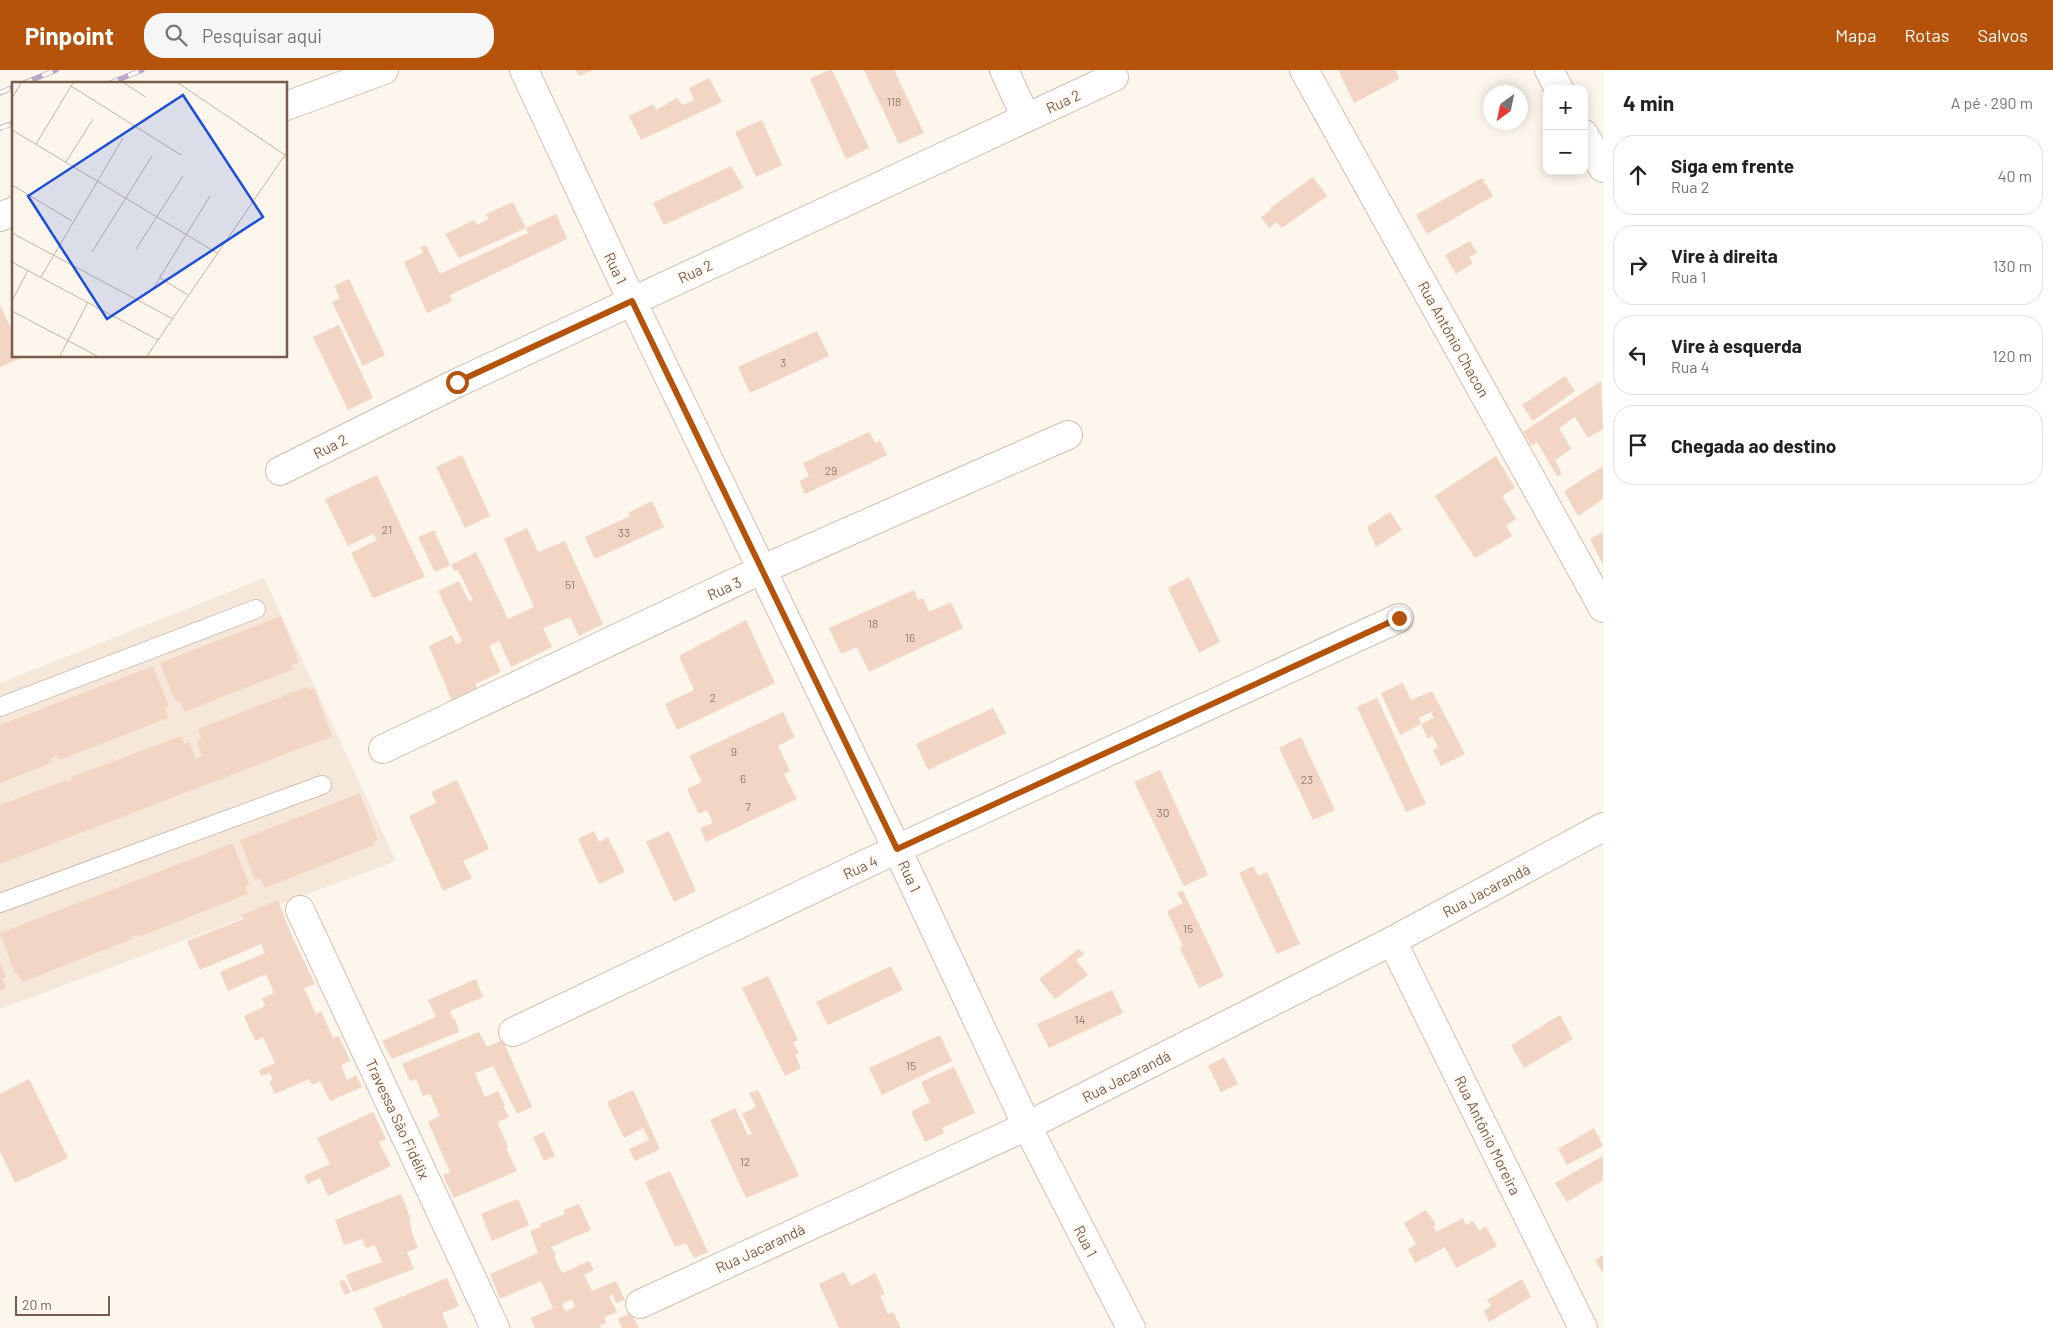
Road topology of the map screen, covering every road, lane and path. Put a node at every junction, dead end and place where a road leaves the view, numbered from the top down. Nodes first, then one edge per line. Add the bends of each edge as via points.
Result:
1 (384, 70) edge
2 (524, 70) edge
3 (1004, 70) edge
4 (1304, 70) edge
5 (1548, 70) edge
6 (1114, 77) dead end
7 (1557, 85) edge
8 (288, 105) edge
9 (1026, 118) junction
10 (1588, 141) edge
11 (1603, 168) edge
12 (12, 212) edge
13 (0, 217) edge
14 (632, 301) junction
15 (1068, 435) dead end
16 (280, 471) dead end
17 (762, 570) junction
18 (1603, 608) edge
19 (256, 609) dead end
20 (1399, 618) dead end
21 (0, 707) edge
22 (383, 749) dead end
23 (322, 785) dead end
24 (1603, 827) edge
25 (897, 849) junction
26 (0, 903) edge
27 (300, 910) dead end
28 (1392, 941) junction
29 (513, 1032) dead end
30 (1027, 1126) junction
31 (640, 1304) dead end
32 (495, 1328) edge
33 (1131, 1328) edge
34 (1583, 1328) edge

1 - 8 street
2 - 14 street, Rua 1
3 - 9 street
4 - 18 street, Rua Antônio Chacon
5 - 7 street
6 - 9 street, Rua 2
9 - 14 street, Rua 2
10 - 11 street
12 - 13 street
14 - 16 street, Rua 2 via 457,382
14 - 17 street, Rua 1
15 - 17 street, Rua 3
17 - 22 street, Rua 3
17 - 25 street, Rua 1
19 - 21 lane
20 - 25 street, Rua 4
23 - 26 lane
24 - 28 street, Rua Jacarandá
25 - 29 street, Rua 4
25 - 30 street, Rua 1
27 - 32 street, Travessa São Fidélix
28 - 30 street, Rua Jacarandá
28 - 34 street, Rua Antônio Moreira
30 - 31 street, Rua Jacarandá
30 - 33 street, Rua 1

